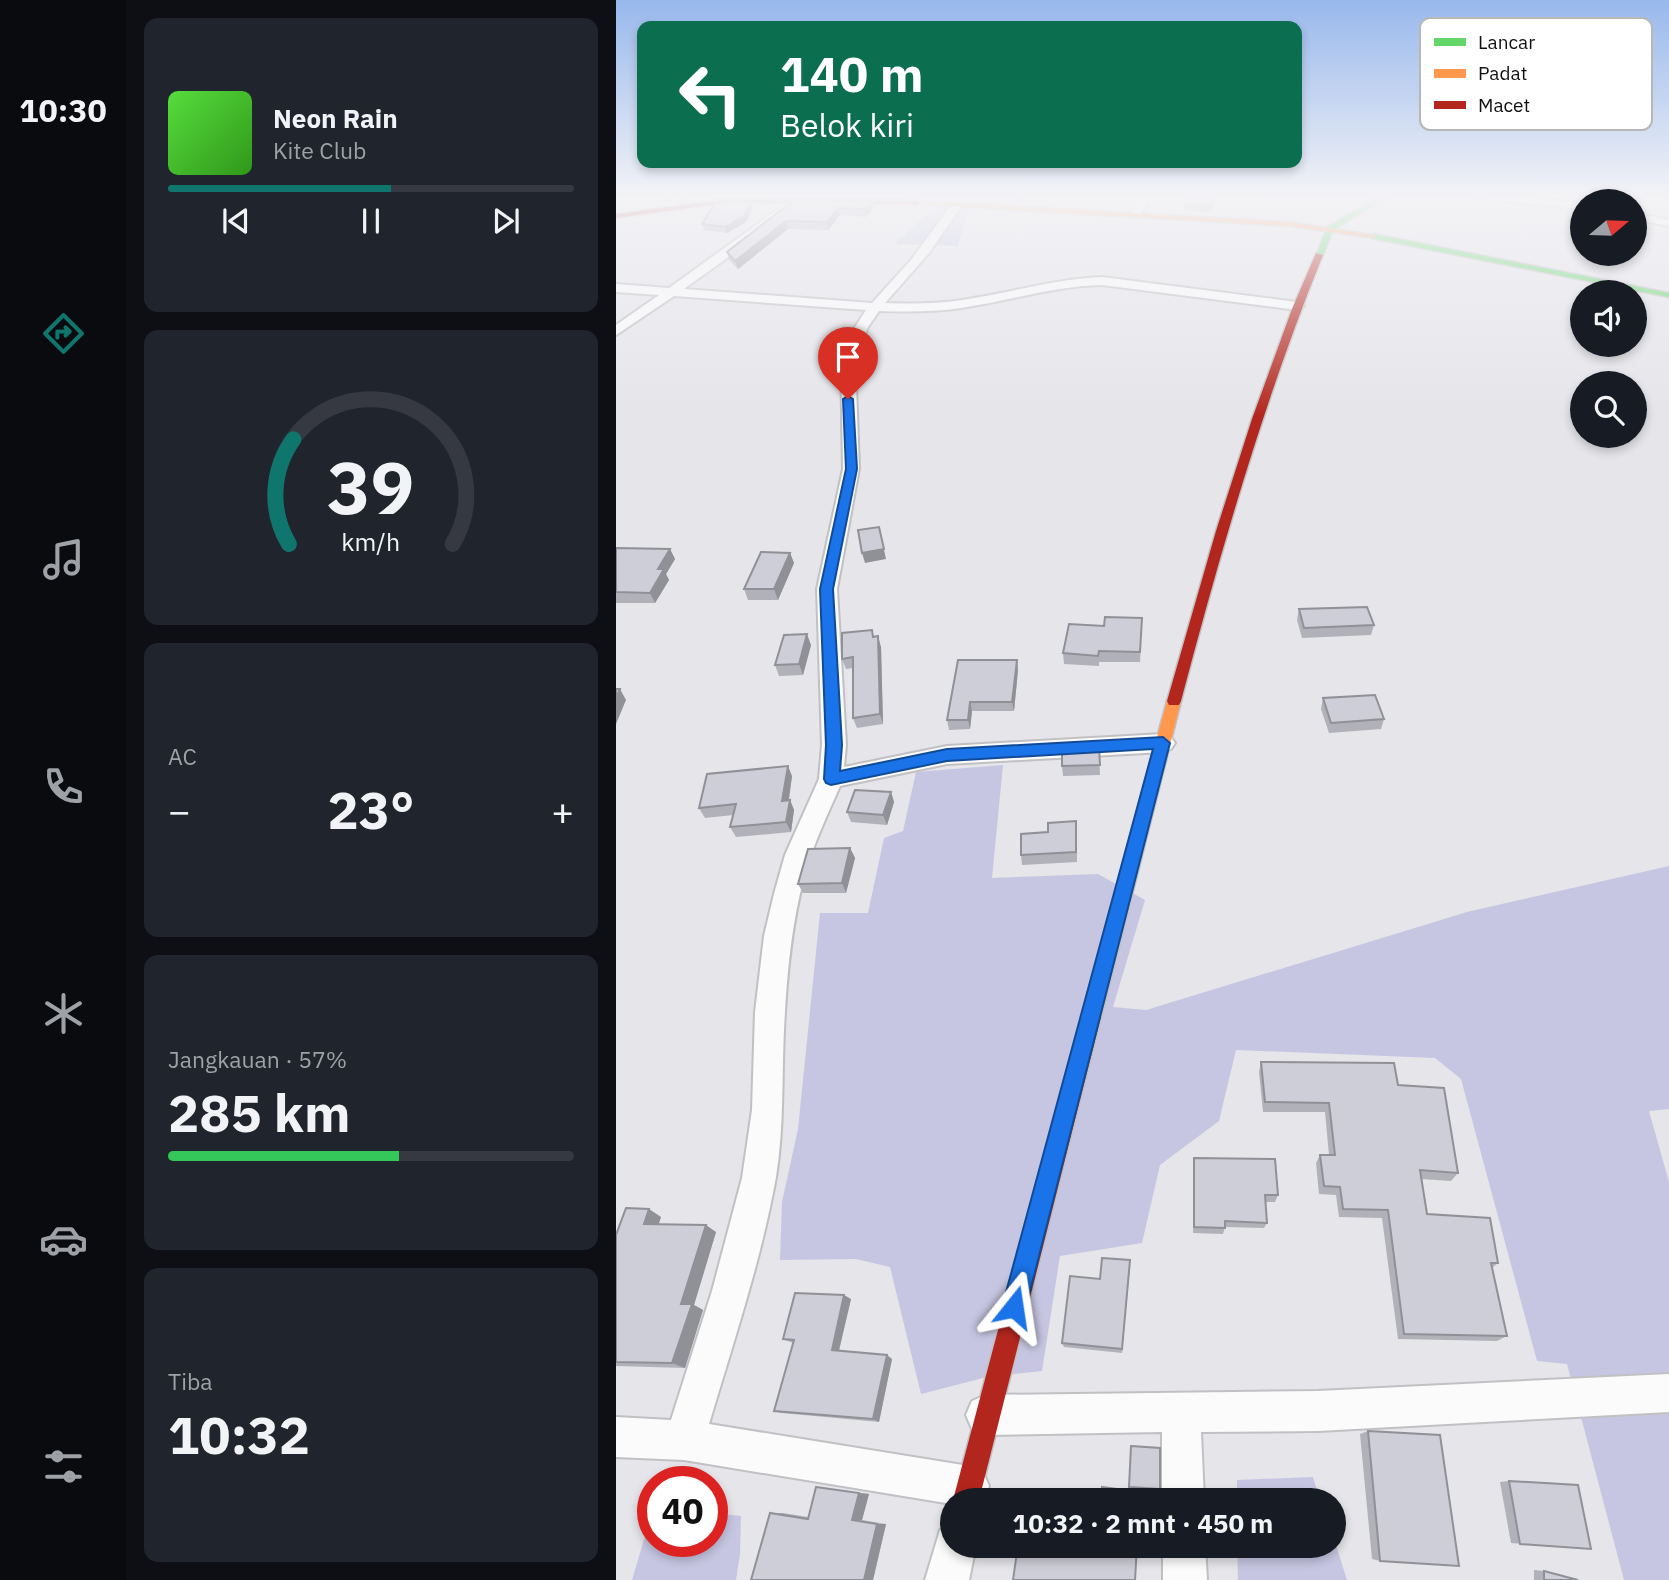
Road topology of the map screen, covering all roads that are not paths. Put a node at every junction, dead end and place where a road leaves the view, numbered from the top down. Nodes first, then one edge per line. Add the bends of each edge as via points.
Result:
1 (702, 270) edge
2 (909, 270) edge
3 (1313, 270) edge
4 (1546, 270) edge
5 (616, 288) edge
6 (671, 293) junction
7 (1669, 295) edge
8 (1297, 306) junction
9 (876, 307) junction
10 (616, 331) edge
11 (1163, 743) junction
12 (831, 779) junction
13 (1669, 1393) edge
14 (1181, 1413) junction
15 (986, 1415) junction
16 (616, 1437) edge
17 (684, 1440) junction
18 (941, 1488) edge
19 (969, 1488) edge
20 (1183, 1488) edge
21 (952, 1558) edge
22 (1184, 1558) edge
23 (947, 1580) edge
24 (1185, 1580) edge

1 - 6 street
2 - 9 street
3 - 8 street
4 - 7 street
5 - 6 street
6 - 9 street
6 - 10 street
8 - 9 street via 1086,281 963,304
8 - 11 street via 1219,535
9 - 12 street via 850,345 848,357 851,469 827,589 834,745
11 - 12 street via 947,755
11 - 15 street
12 - 17 street via 798,855 787,894 778,936 768,1111 759,1178
13 - 14 street via 1318,1411
14 - 15 street
14 - 20 street
15 - 19 street
16 - 17 street
17 - 18 street
21 - 23 street
22 - 24 street

